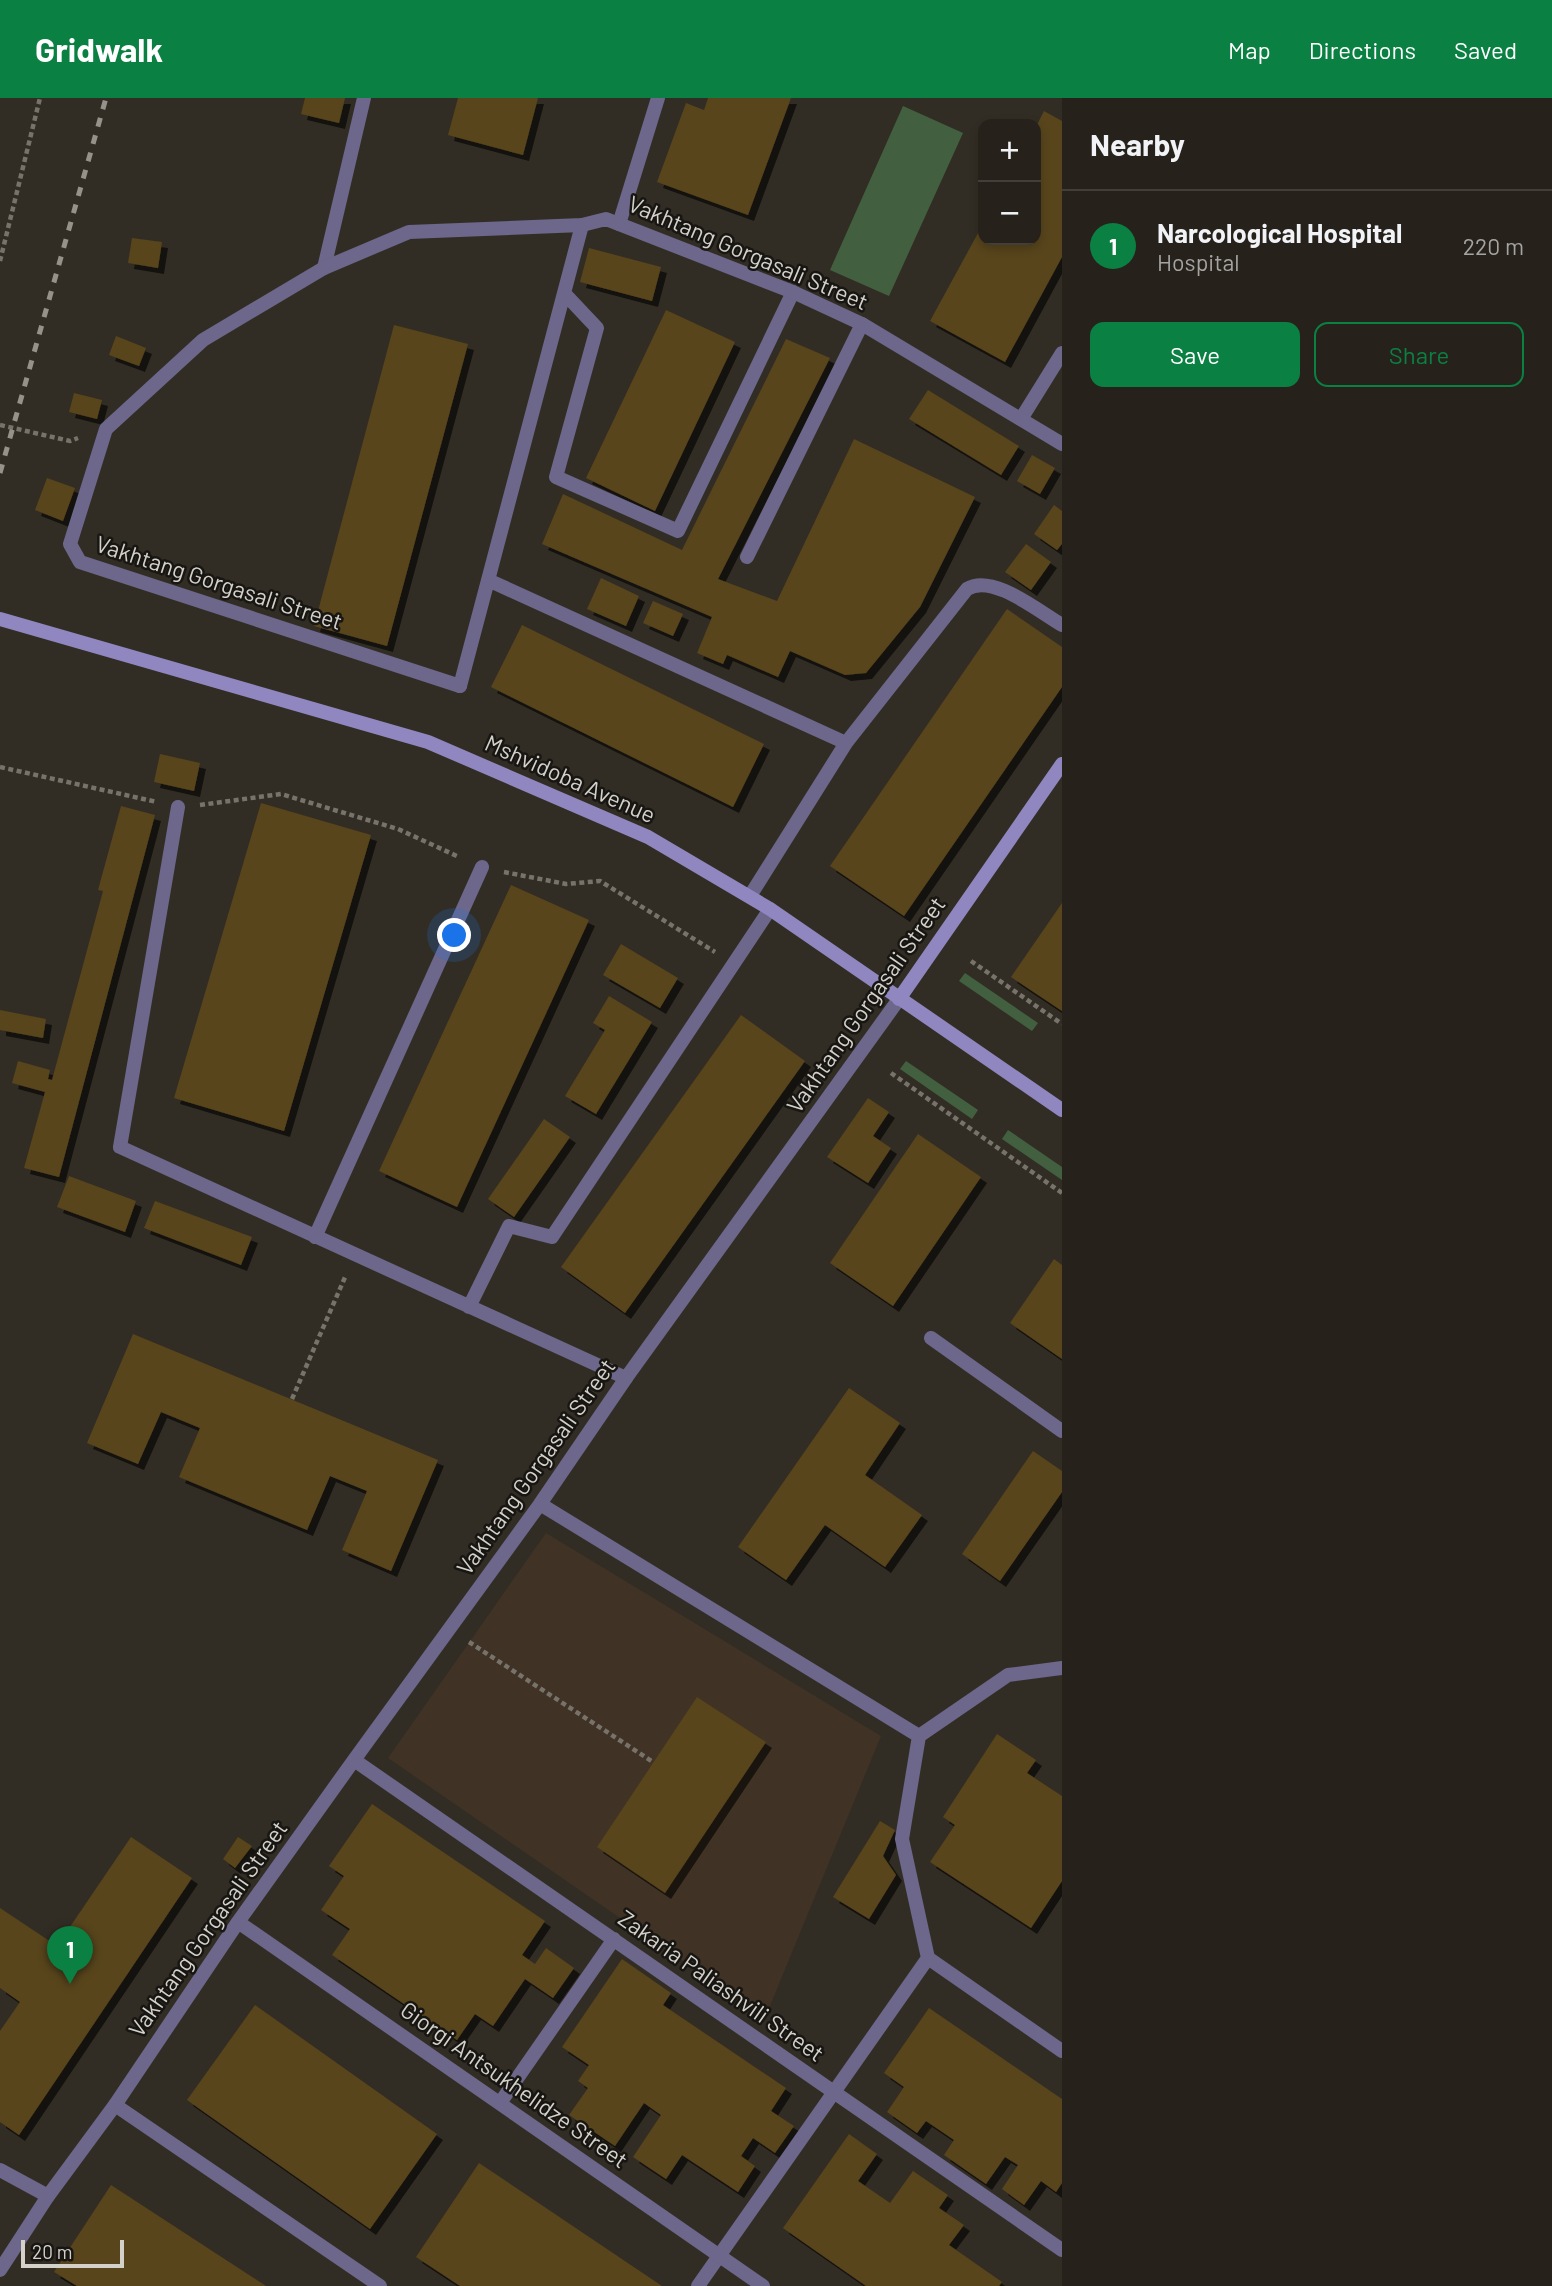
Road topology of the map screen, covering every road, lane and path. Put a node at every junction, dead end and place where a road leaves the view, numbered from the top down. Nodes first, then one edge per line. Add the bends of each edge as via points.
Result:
1 (40, 98) edge
2 (364, 98) edge
3 (659, 98) edge
4 (619, 224) junction
5 (582, 225) junction
6 (0, 261) edge
7 (324, 268) junction
8 (793, 292) junction
9 (564, 293) junction
10 (862, 324) junction
11 (1062, 353) edge
12 (1021, 419) junction
13 (0, 425) edge
14 (106, 429) junction
15 (1062, 444) edge
16 (747, 557) dead end
17 (488, 580) junction
18 (0, 619) edge
19 (1062, 625) edge
20 (846, 743) junction
21 (1062, 764) edge
22 (0, 767) edge
23 (1058, 780) edge
24 (178, 807) joint
25 (482, 867) dead end
26 (750, 896) junction
27 (769, 909) junction
28 (971, 961) dead end
29 (900, 999) junction
30 (1062, 1024) edge
31 (891, 1073) dead end
32 (1062, 1110) edge
33 (1062, 1193) edge
34 (315, 1237) junction
35 (354, 1254) junction
36 (469, 1307) junction
37 (930, 1338) dead end
38 (626, 1378) junction
39 (292, 1399) dead end
40 (1062, 1431) edge
41 (540, 1504) junction
42 (449, 1629) junction
43 (1062, 1668) edge
44 (919, 1735) junction
45 (354, 1759) junction
46 (653, 1762) dead end
47 (239, 1922) junction
48 (614, 1939) junction
49 (928, 1958) junction
50 (1062, 2051) edge
51 (834, 2092) junction
52 (499, 2103) junction
53 (115, 2105) junction
54 (0, 2170) edge
55 (48, 2196) junction
56 (1062, 2250) edge
57 (719, 2256) junction
58 (0, 2270) edge
59 (380, 2286) edge
60 (698, 2286) edge
61 (763, 2286) edge

1 - 6 path
2 - 7 street
3 - 4 street
4 - 5 street, Vakhtang Gorgasali Street via 606,219
4 - 8 street, Vakhtang Gorgasali Street
5 - 7 street, Vakhtang Gorgasali Street via 409,232
5 - 9 street
7 - 14 street, Vakhtang Gorgasali Street via 203,340
8 - 9 street via 678,531 556,477 597,328
8 - 10 street, Vakhtang Gorgasali Street
9 - 17 street
10 - 12 street, Vakhtang Gorgasali Street
10 - 16 street
11 - 12 street
12 - 15 street, Vakhtang Gorgasali Street
13 - 14 path via 70,441
14 - 17 street, Vakhtang Gorgasali Street via 70,544 80,562 460,686
17 - 20 street
18 - 26 main road, Mshvidoba Avenue via 428,742 648,837
19 - 20 street via 995,585 976,583
20 - 26 street
21 - 23 main road, Vakhtang Gorgasali Street
22 - 24 path
23 - 29 main road, Vakhtang Gorgasali Street
24 - 34 street via 120,1147
25 - 34 street
26 - 27 main road, Mshvidoba Avenue
27 - 29 main road, Mshvidoba Avenue
27 - 36 street via 552,1237 509,1226
28 - 30 path
29 - 32 main road, Mshvidoba Avenue
29 - 38 street, Vakhtang Gorgasali Street
31 - 33 path
34 - 35 street
35 - 36 street
35 - 39 path
36 - 38 street
37 - 40 street
38 - 41 street, Vakhtang Gorgasali Street
41 - 42 street, Vakhtang Gorgasali Street
41 - 44 street
42 - 45 street, Vakhtang Gorgasali Street
42 - 46 path
43 - 44 street via 1008,1675
44 - 49 street via 902,1839
45 - 47 street, Vakhtang Gorgasali Street
45 - 48 street, Zakaria Paliashvili Street
47 - 52 street, Giorgi Antsukhelidze Street
47 - 53 street, Vakhtang Gorgasali Street
48 - 51 street, Zakaria Paliashvili Street
48 - 52 street
49 - 50 street
49 - 51 street
51 - 56 street, Zakaria Paliashvili Street
51 - 57 street
52 - 57 street, Giorgi Antsukhelidze Street
53 - 55 street, Vakhtang Gorgasali Street
53 - 59 street
54 - 55 street
55 - 58 street, Vakhtang Gorgasali Street
57 - 60 street
57 - 61 street, Giorgi Antsukhelidze Street

